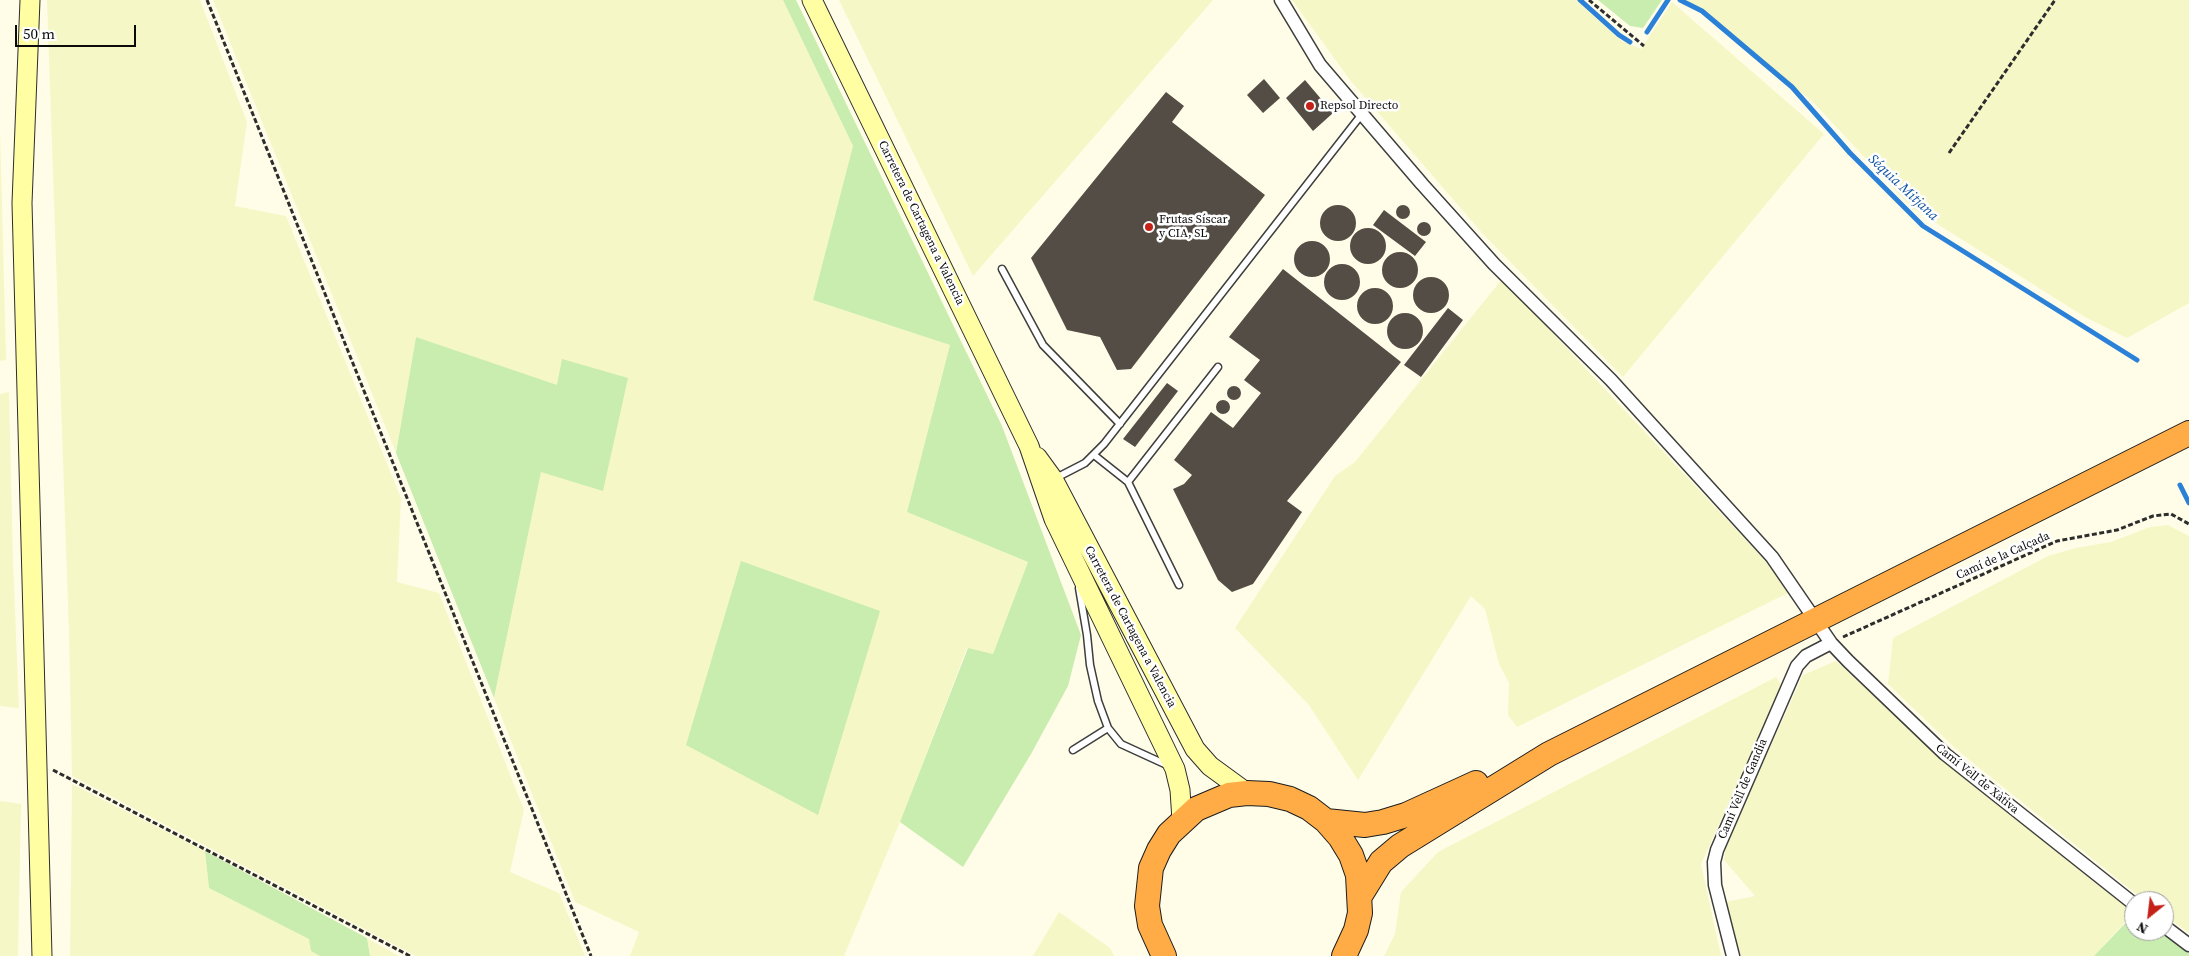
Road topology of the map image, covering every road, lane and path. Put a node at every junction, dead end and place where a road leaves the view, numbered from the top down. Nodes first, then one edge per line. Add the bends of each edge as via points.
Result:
1 (30, 0) edge
2 (207, 0) edge
3 (812, 0) edge
4 (1281, 0) edge
5 (1590, 0) edge
6 (2055, 0) edge
7 (1644, 46) dead end
8 (1362, 114) junction
9 (1949, 153) dead end
10 (1002, 269) dead end
11 (1218, 367) dead end
12 (1120, 424) junction
13 (2189, 433) edge
14 (1029, 446) junction
15 (1094, 454) junction
16 (1053, 479) junction
17 (1128, 482) junction
18 (2189, 524) edge
19 (1075, 559) junction
20 (1179, 585) dead end
21 (1815, 620) junction
22 (1831, 643) junction
23 (1108, 728) junction
24 (1073, 750) dead end
25 (1549, 754) junction
26 (37, 762) junction
27 (1175, 769) junction
28 (1248, 793) junction
29 (1182, 820) junction
30 (1326, 821) junction
31 (1360, 896) junction
32 (2124, 896) edge
33 (2174, 933) edge
34 (2189, 944) edge
35 (42, 956) edge
36 (410, 956) edge
37 (591, 956) edge
38 (1164, 956) edge
39 (1344, 956) edge
40 (1734, 956) edge

1 - 26 main road via 22,203
2 - 37 path
3 - 14 main road, Carretera de Cartagena a Valencia
4 - 8 street, Camí Vell de Xàtiva via 1320,65
5 - 7 path
6 - 9 path
8 - 12 lane
8 - 21 street, Camí Vell de Xàtiva via 1494,264 1611,380 1772,557
10 - 12 lane via 1043,345
11 - 17 lane
12 - 15 lane
13 - 21 highway
14 - 16 main road, Carretera de Cartagena a Valencia
14 - 19 main road, Carretera de Cartagena a Valencia via 1054,519
15 - 16 lane via 1085,464
15 - 17 lane
16 - 28 main road, Carretera de Cartagena a Valencia via 1195,749 1210,766
17 - 20 lane
18 - 22 path, Camí de la Calçada via 2171,514 2162,514 2117,530 2057,541
19 - 23 lane via 1090,665
19 - 27 main road, Carretera de Cartagena a Valencia
21 - 22 street, Camí Vell de Xàtiva
21 - 25 highway
22 - 32 street, Camí Vell de Xàtiva via 1945,754
22 - 40 street, Camí Vell de Gandia via 1806,656 1798,666 1717,850 1715,885
23 - 24 lane
23 - 27 lane via 1132,751
25 - 30 highway via 1398,817 1365,825
25 - 31 highway via 1400,846 1381,862
26 - 35 main road
26 - 36 path
27 - 29 main road, Carretera de Cartagena a Valencia
28 - 29 highway via 1212,800
28 - 30 highway via 1290,799
29 - 38 highway via 1159,850 1148,887 1150,925
30 - 31 highway via 1351,855 1358,875
31 - 39 highway via 1356,930
33 - 34 street

